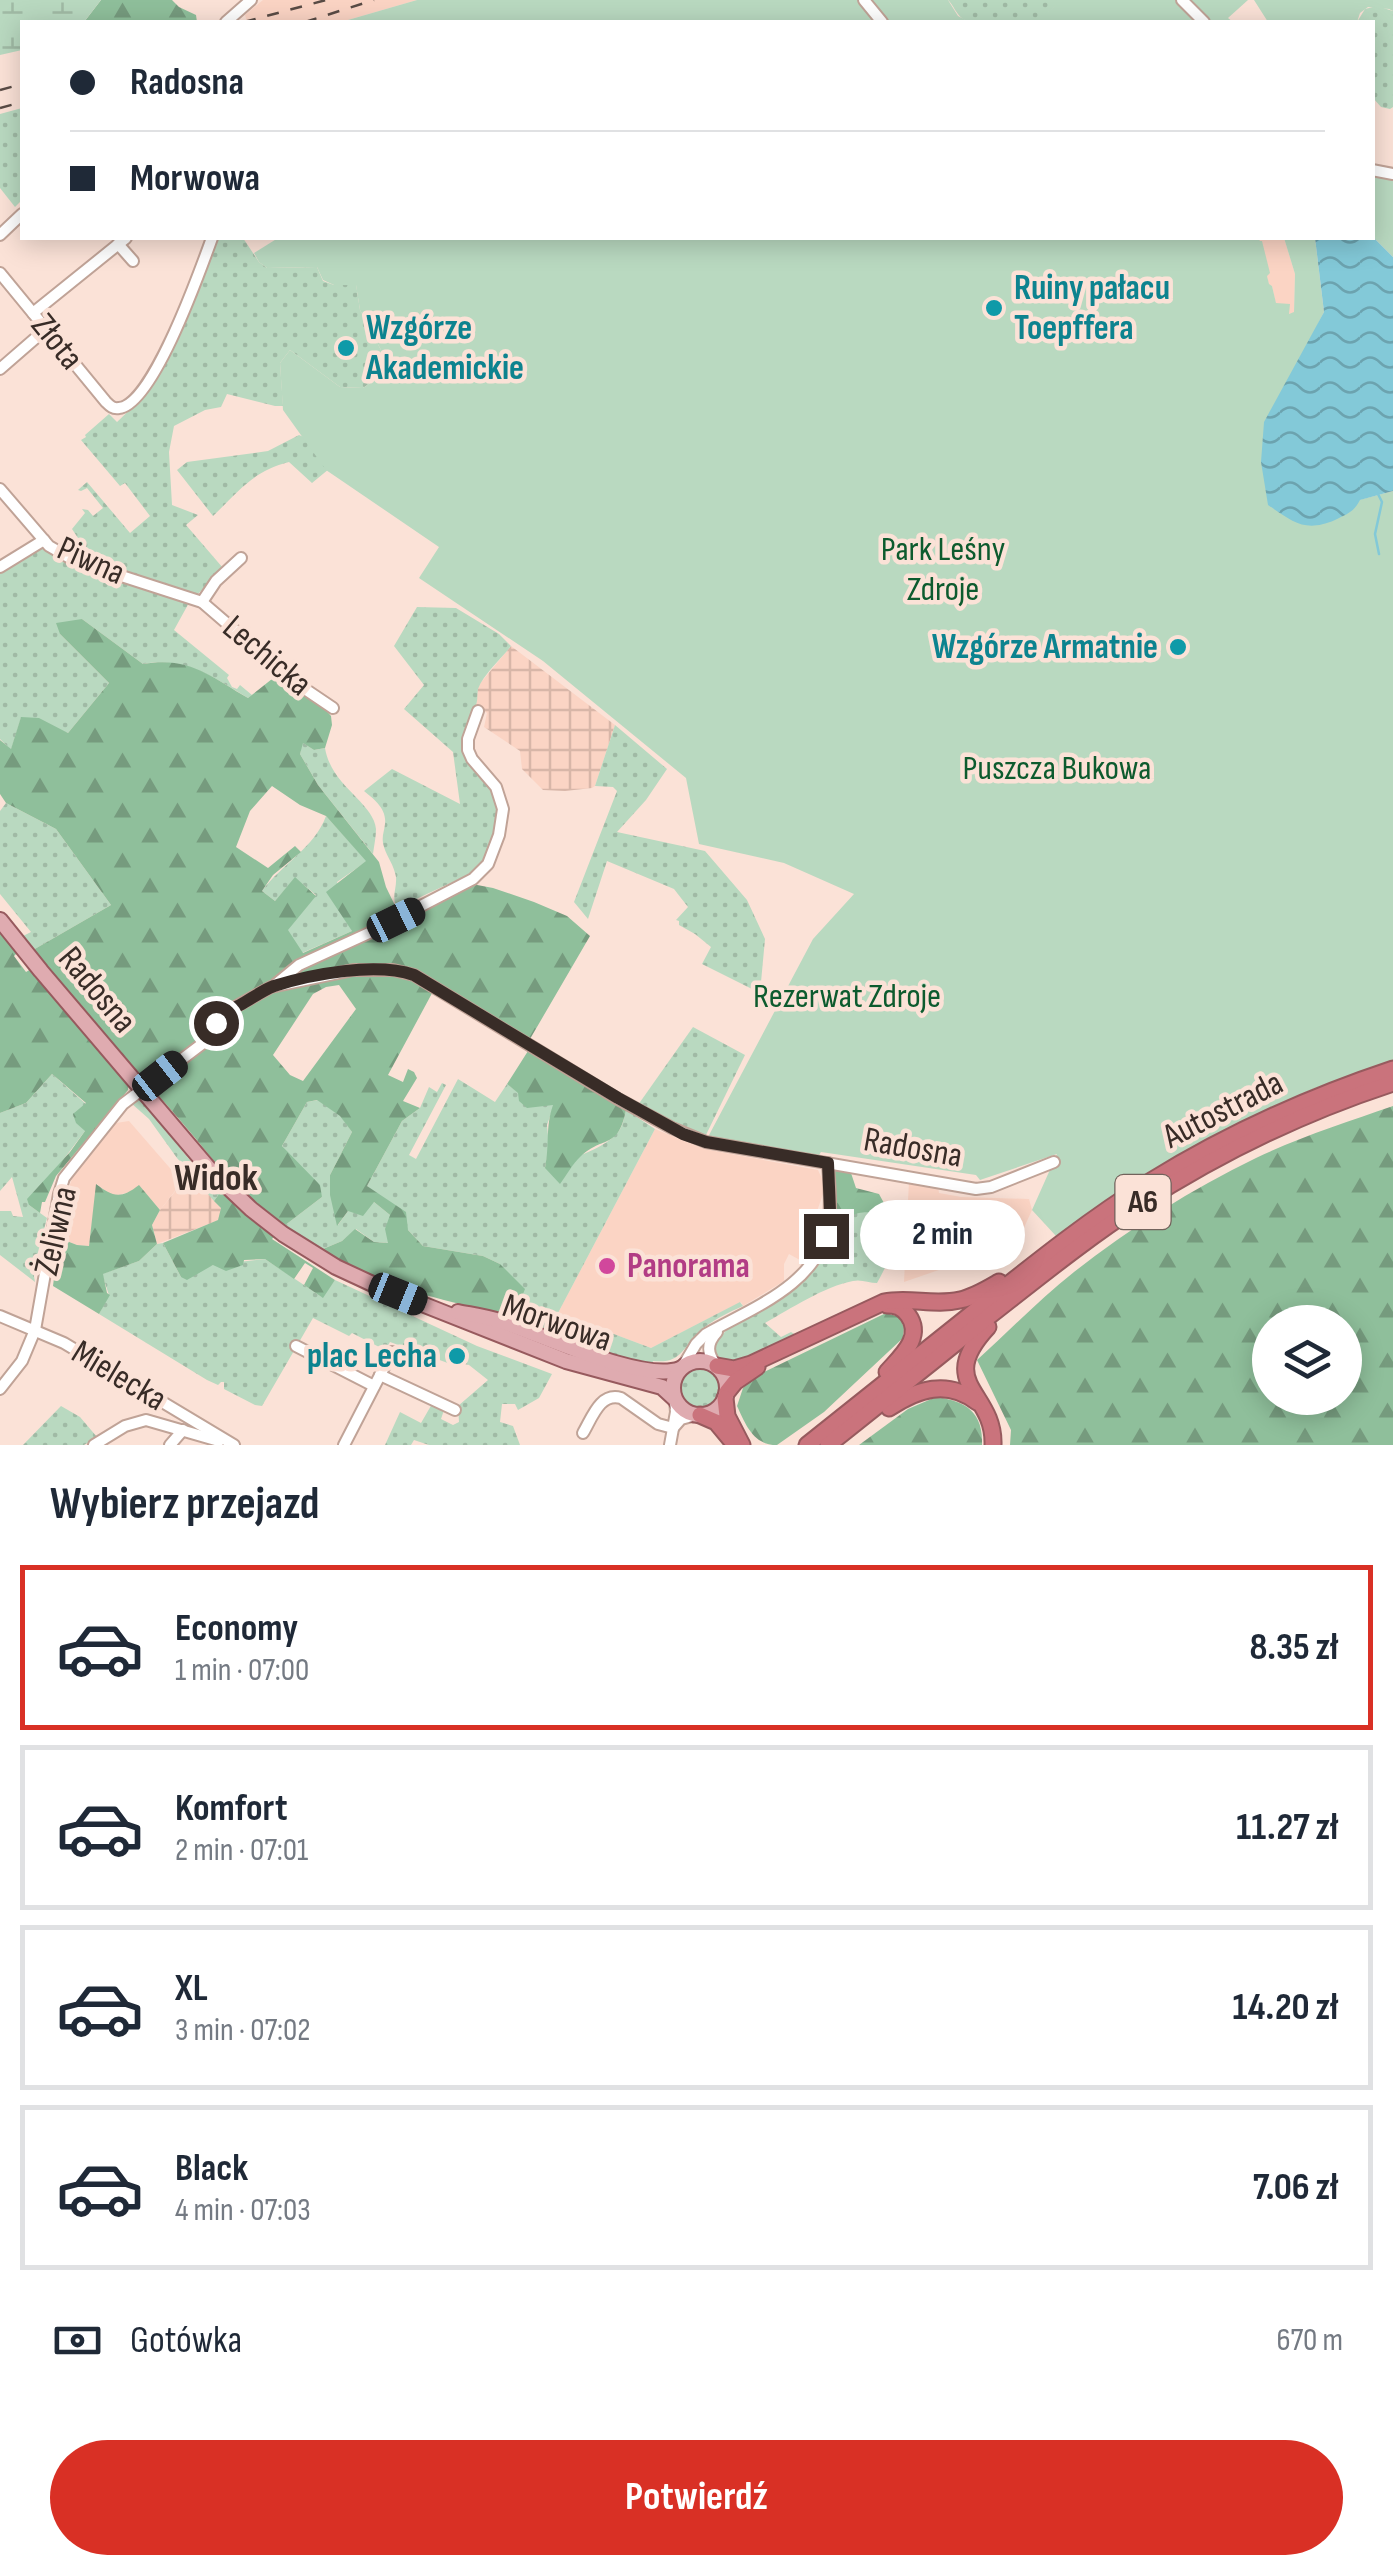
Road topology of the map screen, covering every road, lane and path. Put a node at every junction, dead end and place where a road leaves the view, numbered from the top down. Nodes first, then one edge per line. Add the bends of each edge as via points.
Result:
1 (251, 0) edge
2 (864, 0) edge
3 (1182, 0) edge
4 (228, 20) edge
5 (880, 20) edge
6 (1202, 20) edge
7 (20, 216) edge
8 (0, 235) edge
9 (211, 240) edge
10 (122, 241) edge
11 (134, 261) dead end
12 (0, 273) edge
13 (34, 313) junction
14 (46, 330) junction
15 (0, 369) edge
16 (0, 489) edge
17 (44, 540) junction
18 (241, 558) dead end
19 (0, 567) edge
20 (202, 602) junction
21 (333, 708) dead end
22 (478, 711) dead end
23 (0, 920) edge
24 (271, 987) junction
25 (1393, 1068) edge
26 (1393, 1082) edge
27 (142, 1089) junction
28 (1340, 1094) junction
29 (1320, 1102) junction
30 (1054, 1162) dead end
31 (828, 1163) junction
32 (1062, 1242) junction
33 (1025, 1288) junction
34 (418, 1302) junction
35 (873, 1306) junction
36 (0, 1316) edge
37 (734, 1319) junction
38 (34, 1330) junction
39 (296, 1346) dead end
40 (781, 1351) junction
41 (392, 1352) dead end
42 (717, 1366) junction
43 (682, 1367) junction
44 (377, 1380) junction
45 (0, 1388) edge
46 (726, 1395) junction
47 (675, 1399) junction
48 (856, 1406) junction
49 (981, 1406) junction
50 (455, 1410) dead end
51 (698, 1415) junction
52 (673, 1428) junction
53 (183, 1430) junction
54 (583, 1433) dead end
55 (229, 1442) edge
56 (94, 1445) edge
57 (170, 1445) edge
58 (344, 1445) edge
59 (670, 1445) edge
60 (740, 1445) edge
61 (807, 1445) edge
62 (829, 1445) edge
63 (993, 1445) edge

1 - 4 street
2 - 5 street
3 - 6 street
7 - 8 street
9 - 14 street, Złota via 173,338 125,406 106,402
10 - 11 street
10 - 13 street
12 - 13 street, Złota
13 - 14 street, Złota
14 - 15 street
16 - 17 street, Piwna
17 - 19 street
17 - 20 street, Piwna via 75,560
18 - 20 street
20 - 21 street, Lechicka
22 - 24 street via 468,750 503,809 494,851 481,872 298,965
23 - 27 main road, Radosna
24 - 27 street, Radosna via 222,1014 202,1044
24 - 31 street, Radosna via 353,970 403,972 683,1134
25 - 28 highway, Autostrada / A6
26 - 28 highway, Autostrada / A6
27 - 34 main road, Morwowa via 216,1176 266,1222 336,1267
27 - 38 street, Żeliwna via 64,1178
28 - 29 highway, Autostrada / A6
29 - 32 highway, Autostrada / A6 via 1266,1118 1195,1155
29 - 33 highway, Autostrada / A6 via 1171,1184
30 - 31 street, Radosna via 976,1188
31 - 37 street via 828,1224 817,1256 803,1275
32 - 35 highway via 967,1298
32 - 48 highway, Autostrada / A6
33 - 49 highway via 968,1354 966,1375
33 - 62 highway, Autostrada / A6
34 - 43 main road, Morwowa via 502,1322 600,1358 662,1372
34 - 47 main road, Morwowa via 566,1361 662,1387
35 - 40 highway
35 - 48 highway via 902,1309 914,1336
36 - 38 street, Mielecka
37 - 42 street via 709,1342
37 - 43 street via 703,1336
38 - 45 street, Żeliwna via 22,1361
38 - 55 street, Mielecka
39 - 44 street
40 - 42 highway via 738,1368
40 - 46 highway
41 - 44 street
42 - 43 main road via 700,1360
42 - 46 main road via 726,1377
43 - 47 main road via 673,1381
44 - 50 street
44 - 58 street
46 - 51 main road via 717,1410
46 - 60 highway
47 - 51 main road
47 - 52 street
48 - 61 highway, Autostrada / A6
49 - 62 highway via 958,1391 925,1389
49 - 63 highway
51 - 52 street via 681,1418
51 - 60 highway
52 - 54 street via 613,1396
52 - 59 street
53 - 55 street
53 - 56 street via 136,1422
53 - 57 street

